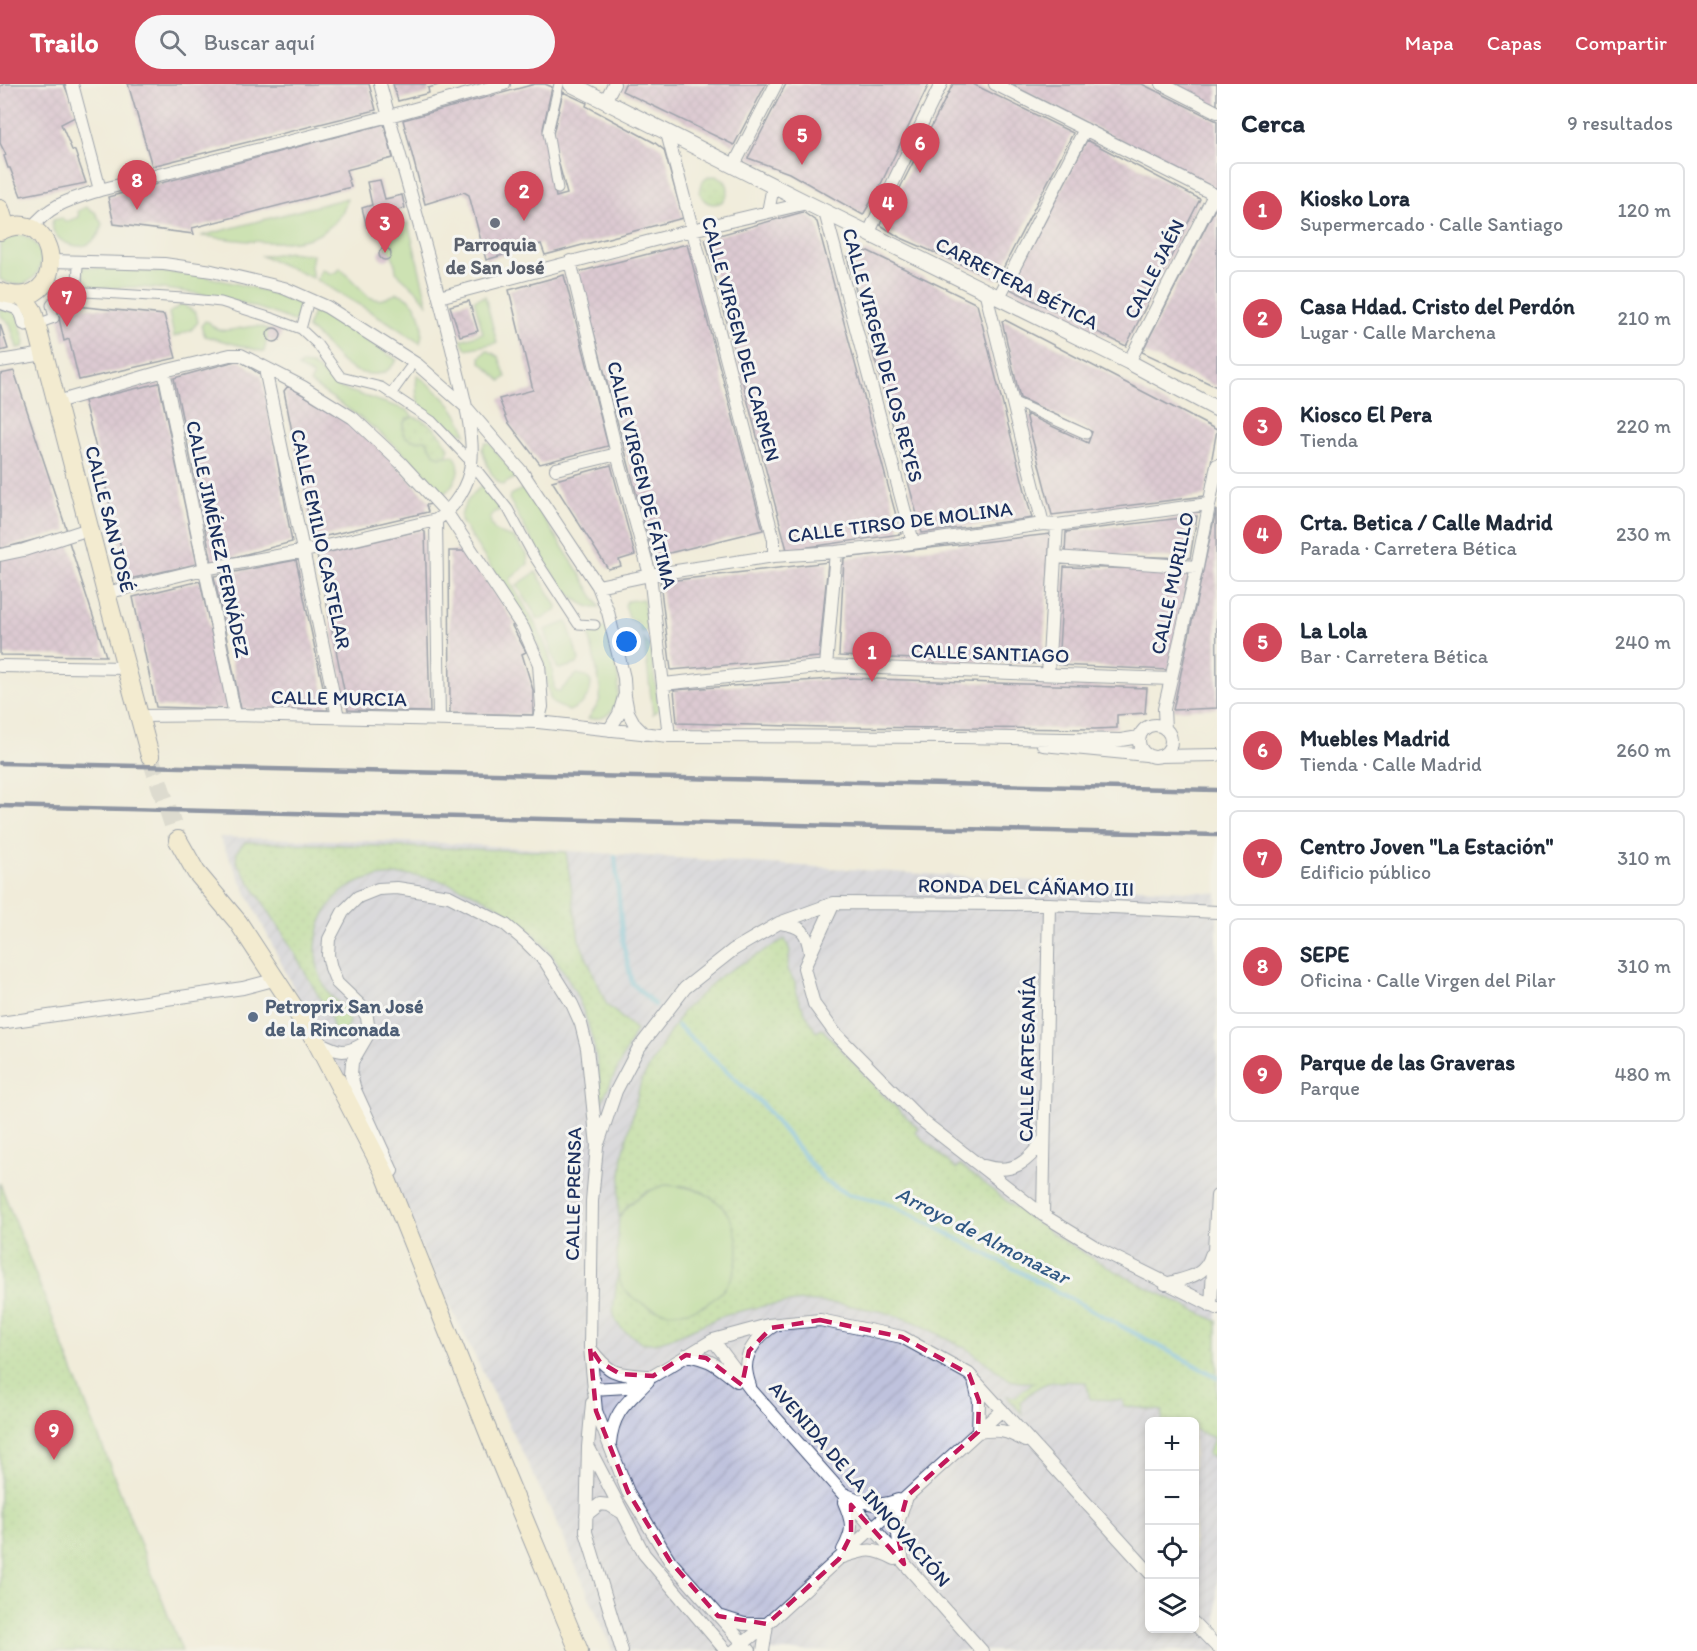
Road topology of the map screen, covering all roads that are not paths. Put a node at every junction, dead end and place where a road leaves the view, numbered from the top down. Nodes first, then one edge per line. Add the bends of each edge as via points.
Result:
1 (72, 84) edge
2 (380, 84) edge
3 (504, 84) edge
4 (558, 84) edge
5 (571, 84) edge
6 (614, 84) edge
7 (776, 84) edge
8 (941, 84) edge
9 (995, 84) edge
10 (1162, 84) edge
11 (605, 101) junction
12 (1217, 112) edge
13 (389, 116) junction
14 (1085, 129) junction
15 (667, 132) junction
16 (734, 165) junction
17 (773, 186) junction
18 (558, 189) dead end
19 (100, 190) junction
20 (1216, 195) edge
21 (807, 203) junction
22 (0, 209) edge
23 (768, 212) junction
24 (825, 212) junction
25 (3, 229) edge
26 (31, 229) junction
27 (692, 230) junction
28 (869, 232) junction
29 (52, 261) junction
30 (570, 261) junction
31 (78, 267) dead end
32 (985, 290) junction
33 (0, 292) edge
34 (76, 295) junction
35 (23, 296) junction
36 (439, 297) junction
37 (999, 297) junction
38 (0, 304) edge
39 (307, 307) dead end
40 (40, 323) dead end
41 (26, 326) dead end
42 (301, 329) junction
43 (44, 354) junction
44 (455, 360) junction
45 (0, 361) edge
46 (1129, 362) junction
47 (266, 369) junction
48 (409, 369) dead end
49 (164, 371) junction
50 (431, 376) junction
51 (391, 394) junction
52 (1012, 401) junction
53 (57, 402) junction
54 (466, 407) junction
55 (1217, 409) edge
56 (488, 433) junction
57 (1086, 434) dead end
58 (616, 454) junction
59 (472, 464) junction
60 (1217, 465) edge
61 (556, 469) dead end
62 (1208, 504) junction
63 (442, 516) junction
64 (1043, 524) junction
65 (1057, 525) junction
66 (89, 529) junction
67 (913, 542) junction
68 (305, 551) junction
69 (836, 552) junction
70 (0, 555) edge
71 (774, 556) junction
72 (1055, 557) junction
73 (1197, 567) junction
74 (204, 569) junction
75 (650, 575) junction
76 (598, 586) junction
77 (106, 593) junction
78 (595, 625) dead end
79 (0, 666) edge
80 (826, 666) junction
81 (127, 668) junction
82 (1048, 674) junction
83 (1171, 679) junction
84 (664, 684) junction
85 (625, 696) junction
86 (542, 707) junction
87 (139, 716) junction
88 (235, 716) junction
89 (338, 717) junction
90 (439, 720) junction
91 (538, 722) junction
92 (578, 726) junction
93 (1160, 727) junction
94 (609, 730) junction
95 (644, 734) junction
96 (669, 736) junction
97 (1139, 736) junction
98 (961, 737) junction
99 (1171, 741) junction
100 (1146, 755) junction
101 (1190, 755) junction
102 (1217, 755) edge
103 (150, 756) tunnel mouth
104 (1159, 756) junction
105 (178, 840) tunnel mouth
106 (834, 903) junction
107 (1049, 904) junction
108 (1217, 912) edge
109 (779, 923) junction
110 (810, 954) junction
111 (277, 980) junction
112 (0, 1023) edge
113 (316, 1041) junction
114 (362, 1045) junction
115 (1044, 1138) junction
116 (597, 1146) junction
117 (974, 1161) junction
118 (393, 1194) junction
119 (1217, 1196) edge
120 (1043, 1215) junction
121 (1215, 1239) junction
122 (1217, 1268) edge
123 (1165, 1284) junction
124 (1214, 1307) edge
125 (777, 1324) junction
126 (713, 1340) junction
127 (590, 1347) junction
128 (686, 1355) junction
129 (653, 1376) junction
130 (974, 1379) junction
131 (593, 1389) junction
132 (751, 1390) junction
133 (1002, 1410) junction
134 (978, 1432) junction
135 (610, 1444) junction
136 (1034, 1446) junction
137 (588, 1447) junction
138 (841, 1493) junction
139 (907, 1496) junction
140 (621, 1512) junction
141 (586, 1515) junction
142 (872, 1528) junction
143 (839, 1559) junction
144 (904, 1564) junction
145 (1145, 1569) edge
146 (721, 1619) junction
147 (767, 1624) junction
148 (1199, 1628) edge
149 (708, 1630) junction
150 (1217, 1647) edge
151 (742, 1649) edge
152 (579, 1651) edge
153 (622, 1651) edge
154 (711, 1651) edge
155 (726, 1651) edge
156 (763, 1651) edge
157 (982, 1651) edge

1 - 19 street
2 - 13 street
3 - 13 street
4 - 18 street via 548,132
5 - 11 street, CARRETERA BÉTICA
6 - 11 street
7 - 16 street
8 - 28 street
9 - 14 street
10 - 12 street
11 - 15 street, CARRETERA BÉTICA
13 - 19 street
13 - 36 street
14 - 20 street
14 - 37 street
15 - 16 street, CARRETERA BÉTICA
15 - 27 street, CALLE VIRGEN DEL CARMEN
16 - 17 street, CARRETERA BÉTICA
17 - 21 street, CARRETERA BÉTICA
17 - 23 street
19 - 26 street via 66,201 42,215
20 - 46 street, CALLE JAÉN
21 - 23 street
21 - 24 street, CARRETERA BÉTICA
22 - 25 main road
23 - 27 street
24 - 28 street, CARRETERA BÉTICA
24 - 67 street, CALLE VIRGEN DE LOS REYES
25 - 26 main road
26 - 29 main road via 46,242
27 - 30 street
27 - 71 street, CALLE VIRGEN DEL CARMEN via 774,540
28 - 32 street, CARRETERA BÉTICA
29 - 35 main road via 47,280
29 - 50 street via 164,264 284,288 327,307
30 - 36 street
30 - 58 street, CALLE VIRGEN DE FÁTIMA
31 - 34 street
32 - 37 street, CARRETERA BÉTICA
32 - 52 street
33 - 35 main road
34 - 40 street via 55,299 51,305 54,318
34 - 42 street via 86,292 221,303
35 - 43 main road, CALLE SAN JOSÉ via 33,311
36 - 44 street
37 - 46 street, CARRETERA BÉTICA
38 - 41 street via 20,312
39 - 42 street
42 - 51 street via 340,377 381,387
43 - 45 street
43 - 53 main road, CALLE SAN JOSÉ
44 - 50 street via 445,374
44 - 54 street
46 - 55 street, CARRETERA BÉTICA
47 - 49 street via 242,355 230,355
47 - 63 street via 353,418 400,463
47 - 68 street, CALLE EMILIO CASTELAR
48 - 51 street
49 - 53 street
49 - 74 street, CALLE JIMÉNEZ FERNÁDEZ
50 - 54 street
51 - 59 street via 432,421
52 - 57 street
52 - 64 street
53 - 66 main road, CALLE SAN JOSÉ
54 - 56 street
54 - 59 street
56 - 59 street via 477,446
56 - 76 street via 522,472
58 - 61 street
58 - 75 street, CALLE VIRGEN DE FÁTIMA
59 - 63 street via 460,494
59 - 78 street via 508,509 578,624
60 - 62 street, CALLE MURILLO
62 - 65 street, CALLE TIRSO DE MOLINA
62 - 73 street, CALLE MURILLO
63 - 68 street
63 - 86 street via 523,628 539,664
63 - 90 street
64 - 65 street, CALLE TIRSO DE MOLINA
64 - 67 street, CALLE TIRSO DE MOLINA
65 - 72 street
66 - 70 street
66 - 77 main road, CALLE SAN JOSÉ
67 - 69 street, CALLE TIRSO DE MOLINA
68 - 74 street
68 - 89 street, CALLE EMILIO CASTELAR
69 - 71 street, CALLE TIRSO DE MOLINA
69 - 80 street
71 - 75 street, CALLE TIRSO DE MOLINA
72 - 73 street
72 - 82 street
73 - 83 street, CALLE MURILLO
74 - 77 street
74 - 88 street, CALLE JIMÉNEZ FERNÁDEZ
75 - 76 street, CALLE TIRSO DE MOLINA
75 - 84 street, CALLE VIRGEN DE FÁTIMA
76 - 85 street via 614,635
77 - 81 main road, CALLE SAN JOSÉ
79 - 81 street
80 - 82 street, CALLE SANTIAGO
80 - 84 street, CALLE SANTIAGO
81 - 87 main road, CALLE SAN JOSÉ
82 - 83 street, CALLE SANTIAGO
83 - 93 street, CALLE MURILLO
84 - 96 street, CALLE VIRGEN DE FÁTIMA
85 - 94 street
85 - 95 street via 628,712
86 - 91 street
86 - 92 street via 558,719
87 - 88 street, CALLE MURCIA
87 - 103 main road, CALLE SAN JOSÉ
88 - 89 street, CALLE MURCIA
89 - 90 street, CALLE MURCIA
90 - 91 street, CALLE MURCIA
91 - 92 street, CALLE MURCIA
92 - 94 street, CALLE MURCIA
93 - 97 street via 1144,728
93 - 99 street via 1168,732
94 - 95 street, CALLE MURCIA
95 - 96 street, CALLE MURCIA
96 - 98 street, CALLE MURCIA
97 - 98 street via 1121,740
97 - 100 street
98 - 100 street
99 - 101 street
99 - 104 street via 1167,751
100 - 104 street
101 - 102 street
101 - 104 street
105 - 111 main road via 196,872 238,922
106 - 107 street, RONDA DEL CÁÑAMO III
106 - 109 street, RONDA DEL CÁÑAMO III
106 - 110 street
107 - 108 street, RONDA DEL CÁÑAMO III
107 - 115 street, CALLE ARTESANÍA
109 - 110 street via 804,932
109 - 116 street, RONDA DEL CÁÑAMO III via 733,950 685,988 638,1049 616,1091
110 - 117 street via 804,968 814,1004 835,1033 920,1119
111 - 112 street
111 - 113 main road
113 - 114 street via 342,1052
113 - 118 main road
114 - 116 street, CALLE PRENSA via 369,1033 367,1017 337,983 331,968 329,939 334,926 358,897 378,889 422,890 449,896 506,925 560,982 581,1024 587,1048
114 - 118 street, CALLE PRENSA via 352,1062 351,1075 394,1174
115 - 117 street via 1015,1167 995,1169
115 - 120 street, CALLE ARTESANÍA
116 - 127 street, CALLE PRENSA via 592,1201
117 - 120 street
118 - 152 main road
119 - 121 street
120 - 123 street
121 - 122 street
121 - 123 street via 1203,1271
121 - 124 street
123 - 124 street
125 - 126 street
125 - 130 street via 820,1320 902,1337
125 - 132 street via 749,1351 746,1368
126 - 128 street
126 - 132 street, AVENIDA DE LA INNOVACIÓN
127 - 129 street via 610,1370
127 - 131 street, CALLE PRENSA
128 - 129 street
128 - 132 street via 706,1358
129 - 131 street via 627,1387
129 - 135 street via 620,1411 612,1425
130 - 133 street
130 - 134 street via 979,1401
131 - 135 street via 596,1411
131 - 137 street
132 - 138 street, AVENIDA DE LA INNOVACIÓN
133 - 134 street
133 - 136 street
134 - 136 street via 1010,1432
134 - 139 street
135 - 146 street via 628,1492 670,1561
136 - 145 street
137 - 140 street
137 - 141 street
138 - 139 street via 870,1505 887,1505
138 - 142 street, AVENIDA DE LA INNOVACIÓN
138 - 143 street via 851,1519 851,1535
139 - 142 street
139 - 144 street via 897,1519
140 - 141 street via 600,1504
140 - 149 street via 644,1554
141 - 153 street via 586,1532
142 - 143 street
142 - 144 street, AVENIDA DE LA INNOVACIÓN
143 - 144 street via 878,1550
143 - 147 street
144 - 157 street, AVENIDA DE LA INNOVACIÓN
146 - 147 street
146 - 151 street
147 - 151 street
147 - 156 street
148 - 150 street
149 - 154 street
149 - 155 street

